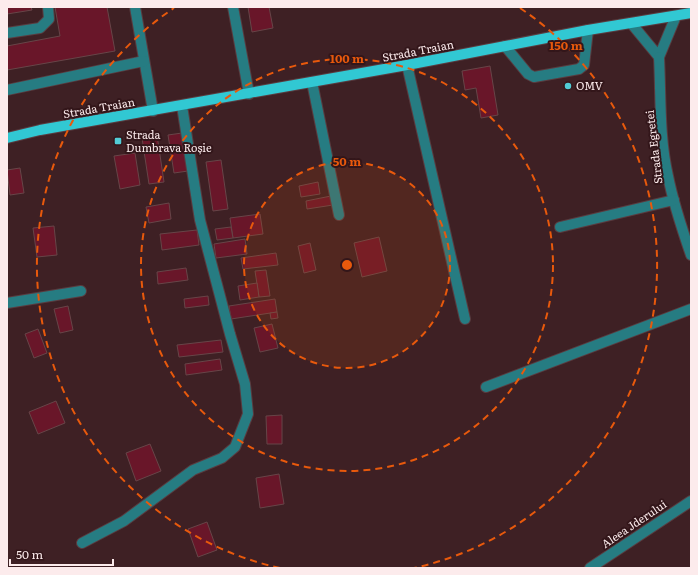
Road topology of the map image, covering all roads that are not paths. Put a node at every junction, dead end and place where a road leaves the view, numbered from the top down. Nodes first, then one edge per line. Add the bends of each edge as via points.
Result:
1 (48, 7) edge
2 (135, 7) edge
3 (233, 7) edge
4 (691, 13) edge
5 (676, 16) junction
6 (631, 24) junction
7 (588, 30) junction
8 (7, 34) edge
9 (505, 46) junction
10 (659, 57) junction
11 (144, 61) junction
12 (407, 65) junction
13 (312, 82) junction
14 (7, 90) edge
15 (249, 94) junction
16 (182, 106) junction
17 (153, 111) junction
18 (7, 138) edge
19 (674, 200) junction
20 (339, 215) dead end
21 (560, 227) dead end
22 (691, 255) edge
23 (81, 291) dead end
24 (7, 302) edge
25 (691, 309) edge
26 (465, 319) dead end
27 (486, 387) dead end
28 (691, 501) edge
29 (82, 542) dead end
30 (590, 568) edge

1 - 8 street via 49,19 40,28
2 - 11 street
3 - 15 street
4 - 5 main road, Strada Traian
5 - 6 main road, Strada Traian
5 - 10 street, Strada Egretei
6 - 7 main road, Strada Traian
6 - 10 street
7 - 9 main road, Strada Traian
7 - 9 street via 584,65 579,69 534,77 528,74
9 - 12 main road, Strada Traian
10 - 19 street, Strada Egretei via 662,131
11 - 14 street
11 - 17 street
12 - 13 main road, Strada Traian
12 - 26 street
13 - 15 main road, Strada Traian
13 - 20 street
15 - 16 main road, Strada Traian
16 - 17 main road, Strada Traian
16 - 29 street via 200,220 245,384 248,414 235,447 222,458 193,470 124,521
17 - 18 main road, Strada Traian
19 - 21 street
19 - 22 street, Strada Egretei
23 - 24 street
25 - 27 street
28 - 30 street, Aleea Jderului

